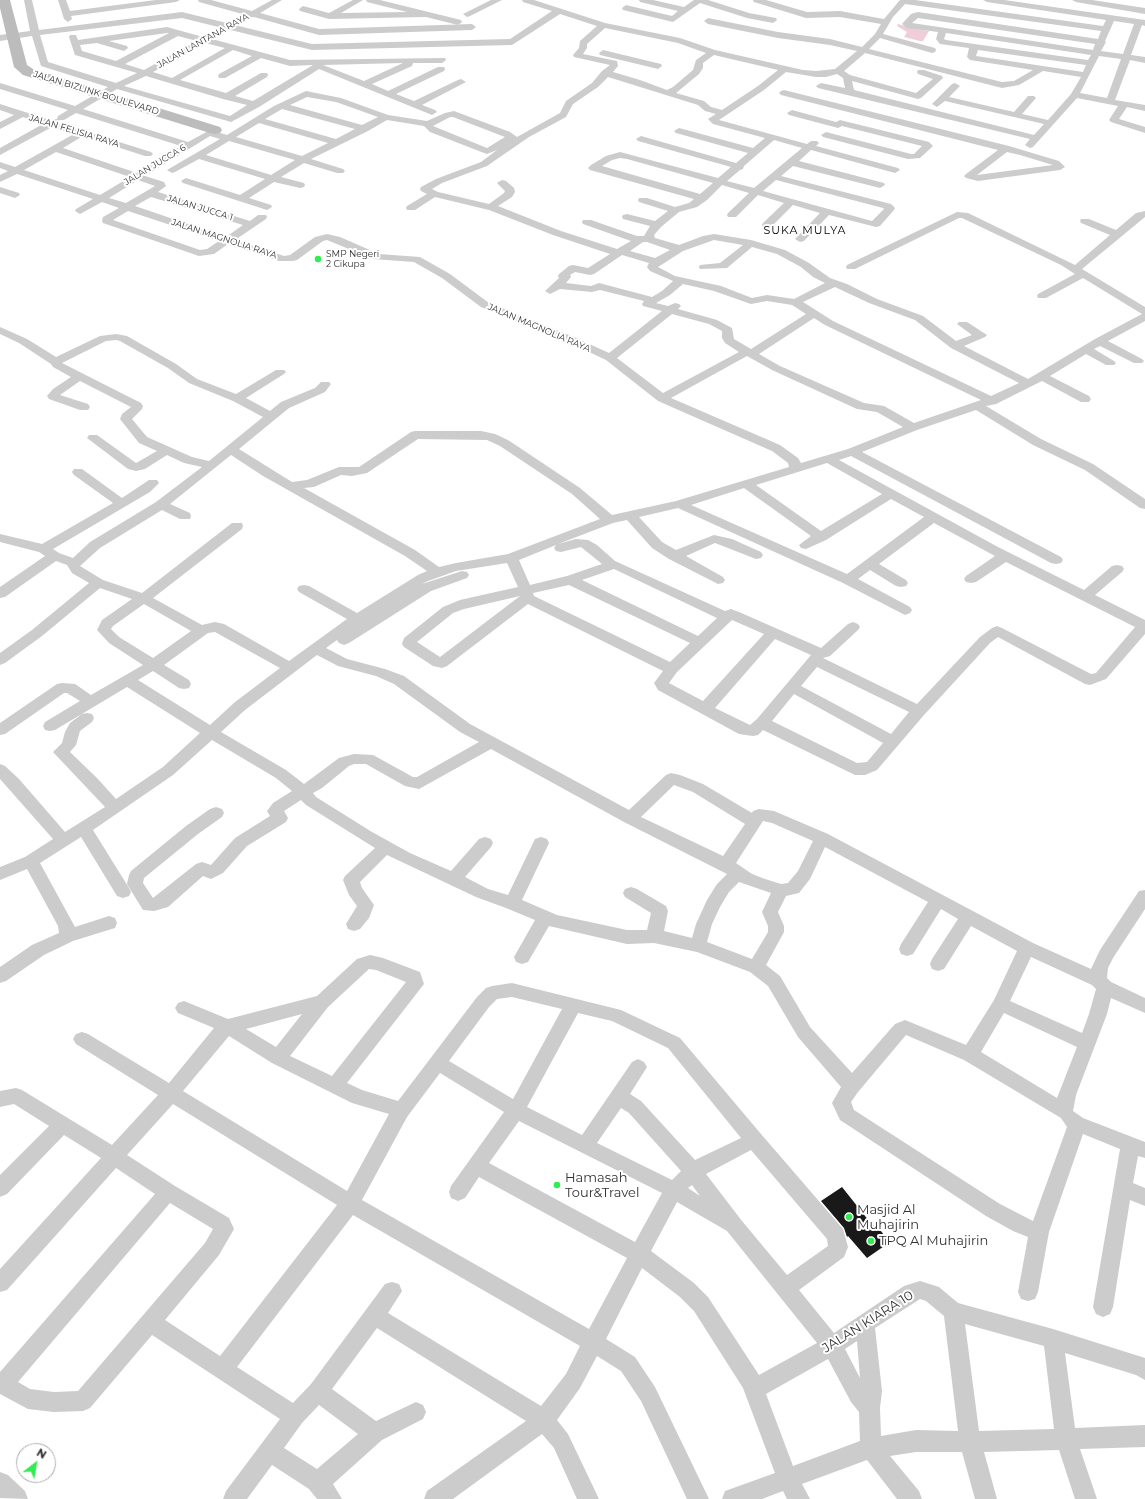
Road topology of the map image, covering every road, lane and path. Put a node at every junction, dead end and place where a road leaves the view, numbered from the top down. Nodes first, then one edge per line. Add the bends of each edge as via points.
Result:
1 (4, 0) edge
2 (28, 0) edge
3 (176, 0) edge
4 (202, 0) edge
5 (236, 0) edge
6 (278, 0) edge
7 (359, 0) edge
8 (370, 0) edge
9 (498, 0) edge
10 (526, 0) edge
11 (643, 0) edge
12 (699, 0) edge
13 (757, 0) edge
14 (764, 0) edge
15 (904, 0) edge
16 (987, 0) edge
17 (1058, 0) edge
18 (1076, 0) edge
19 (65, 1) edge
20 (998, 1) edge
21 (1145, 1) edge
22 (124, 3) edge
23 (314, 3) dead end
24 (1096, 3) junction
25 (1035, 4) edge
26 (1019, 5) junction
27 (225, 6) junction
28 (626, 8) dead end
29 (343, 9) junction
30 (1135, 9) junction
31 (684, 10) junction
32 (1051, 10) junction
33 (558, 11) junction
34 (1145, 11) edge
35 (298, 12) junction
36 (253, 13) junction
37 (427, 14) junction
38 (467, 14) dead end
39 (369, 15) junction
40 (1089, 15) junction
41 (329, 16) junction
42 (813, 16) junction
43 (1012, 16) junction
44 (1111, 18) junction
45 (130, 20) junction
46 (773, 20) dead end
47 (282, 21) junction
48 (708, 21) dead end
49 (887, 22) junction
50 (1142, 22) edge
51 (603, 25) junction
52 (230, 26) junction
53 (472, 27) junction
54 (1006, 27) junction
55 (1106, 29) junction
56 (369, 30) junction
57 (943, 31) junction
58 (177, 32) junction
59 (35, 33) junction
60 (133, 35) junction
61 (878, 35) junction
62 (6, 37) edge
63 (1000, 38) junction
64 (95, 40) junction
65 (205, 40) junction
66 (1102, 42) junction
67 (475, 43) junction
68 (113, 45) junction
69 (368, 46) junction
70 (974, 47) junction
71 (124, 48) dead end
72 (233, 48) junction
73 (583, 48) junction
74 (920, 48) junction
75 (864, 50) junction
76 (932, 50) dead end
77 (712, 52) junction
78 (1097, 53) junction
79 (260, 55) junction
80 (1126, 58) junction
81 (905, 60) junction
82 (1145, 60) edge
83 (416, 61) junction
84 (369, 62) junction
85 (916, 62) junction
86 (967, 62) junction
87 (648, 63) junction
88 (1091, 63) junction
89 (319, 64) junction
90 (116, 65) junction
91 (658, 66) dead end
92 (237, 68) junction
93 (784, 69) junction
94 (1041, 69) junction
95 (9, 71) dead end
96 (838, 71) junction
97 (952, 71) junction
98 (144, 73) junction
99 (212, 73) dead end
100 (605, 73) junction
101 (1086, 75) junction
102 (222, 76) junction
103 (848, 77) junction
104 (628, 79) junction
105 (172, 81) junction
106 (461, 82) dead end
107 (248, 84) junction
108 (363, 85) junction
109 (0, 86) edge
110 (821, 86) dead end
111 (955, 86) dead end
112 (118, 87) junction
113 (320, 91) dead end
114 (850, 92) junction
115 (668, 93) junction
116 (784, 93) dead end
117 (389, 94) junction
118 (1075, 95) junction
119 (226, 97) junction
120 (925, 97) dead end
121 (984, 97) dead end
122 (98, 98) junction
123 (871, 98) junction
124 (1031, 98) dead end
125 (942, 99) junction
126 (338, 100) junction
127 (1110, 102) junction
128 (1124, 104) junction
129 (256, 105) junction
130 (414, 105) junction
131 (282, 106) junction
132 (976, 106) junction
133 (0, 108) edge
134 (1145, 108) edge
135 (77, 110) junction
136 (856, 111) junction
137 (432, 112) dead end
138 (929, 112) junction
139 (792, 113) dead end
140 (22, 114) junction
141 (724, 114) junction
142 (1016, 115) junction
143 (386, 118) junction
144 (231, 119) junction
145 (258, 120) junction
146 (51, 123) junction
147 (1050, 123) junction
148 (428, 124) junction
149 (839, 124) junction
150 (0, 126) edge
151 (365, 129) junction
152 (1145, 130) edge
153 (210, 132) junction
154 (82, 133) junction
155 (826, 134) junction
156 (772, 137) junction
157 (228, 138) junction
158 (1036, 138) junction
159 (641, 139) dead end
160 (337, 142) junction
161 (189, 145) junction
162 (808, 146) junction
163 (668, 147) junction
164 (1006, 148) junction
165 (136, 150) junction
166 (51, 151) junction
167 (0, 152) edge
168 (756, 152) junction
169 (1023, 153) junction
170 (148, 154) dead end
171 (198, 156) junction
172 (303, 159) junction
173 (791, 162) junction
174 (0, 165) edge
175 (740, 167) junction
176 (104, 168) junction
177 (16, 170) junction
178 (172, 170) dead end
179 (895, 170) dead end
180 (340, 171) dead end
181 (136, 176) junction
182 (774, 177) junction
183 (0, 179) edge
184 (271, 179) junction
185 (186, 181) dead end
186 (721, 182) junction
187 (502, 183) dead end
188 (300, 185) dead end
189 (880, 185) dead end
190 (0, 190) edge
191 (757, 191) junction
192 (150, 193) junction
193 (434, 194) junction
194 (15, 195) dead end
195 (703, 198) junction
196 (100, 199) junction
197 (240, 199) junction
198 (643, 200) dead end
199 (792, 201) junction
200 (127, 207) junction
201 (491, 207) junction
202 (267, 208) dead end
203 (411, 208) dead end
204 (675, 210) junction
205 (80, 211) dead end
206 (827, 211) junction
207 (939, 211) dead end
208 (1145, 214) edge
209 (627, 216) dead end
210 (732, 216) dead end
211 (957, 216) junction
212 (262, 217) dead end
213 (1085, 221) dead end
214 (587, 222) dead end
215 (250, 224) junction
216 (657, 225) junction
217 (767, 225) dead end
218 (1117, 234) junction
219 (800, 238) dead end
220 (645, 239) junction
221 (227, 240) junction
222 (751, 243) junction
223 (679, 249) junction
224 (620, 253) junction
225 (656, 262) junction
226 (704, 266) dead end
227 (851, 267) dead end
228 (1079, 272) junction
229 (681, 280) junction
230 (835, 284) junction
231 (1042, 296) dead end
232 (651, 300) junction
233 (795, 302) junction
234 (673, 308) junction
235 (1145, 312) edge
236 (813, 314) junction
237 (1145, 317) edge
238 (963, 324) dead end
239 (0, 330) edge
240 (1099, 341) junction
241 (955, 346) junction
242 (1085, 349) junction
243 (749, 353) junction
244 (610, 358) junction
245 (1138, 361) dead end
246 (55, 362) junction
247 (1110, 362) dead end
248 (280, 372) dead end
249 (79, 376) junction
250 (1042, 376) junction
251 (1028, 383) junction
252 (325, 384) dead end
253 (237, 398) junction
254 (662, 398) junction
255 (1085, 399) dead end
256 (992, 401) junction
257 (977, 406) junction
258 (84, 407) dead end
259 (271, 416) junction
260 (913, 426) junction
261 (93, 438) dead end
262 (231, 449) junction
263 (166, 451) junction
264 (852, 452) junction
265 (828, 459) junction
266 (210, 465) junction
267 (796, 468) junction
268 (78, 472) dead end
269 (745, 483) junction
270 (153, 484) dead end
271 (291, 486) junction
272 (891, 494) junction
273 (122, 504) junction
274 (679, 504) junction
275 (161, 505) junction
276 (1145, 505) edge
277 (185, 516) dead end
278 (631, 516) junction
279 (932, 518) junction
280 (609, 520) junction
281 (237, 526) dead end
282 (1013, 536) junction
283 (821, 537) junction
284 (0, 538) edge
285 (806, 545) dead end
286 (49, 552) junction
287 (999, 553) junction
288 (756, 555) dead end
289 (674, 556) junction
290 (512, 560) junction
291 (1056, 560) dead end
292 (74, 563) junction
293 (871, 564) junction
294 (612, 565) junction
295 (1117, 569) dead end
296 (437, 572) junction
297 (971, 579) dead end
298 (570, 580) junction
299 (718, 580) dead end
300 (848, 580) junction
301 (98, 583) junction
302 (901, 583) dead end
303 (304, 589) dead end
304 (0, 594) edge
305 (527, 594) junction
306 (1085, 597) junction
307 (143, 598) junction
308 (905, 610) dead end
309 (726, 617) junction
310 (357, 619) junction
311 (1145, 626) edge
312 (853, 627) dead end
313 (203, 630) junction
314 (773, 632) junction
315 (699, 642) junction
316 (334, 647) dead end
317 (316, 648) junction
318 (817, 657) junction
319 (0, 660) edge
320 (154, 665) junction
321 (290, 668) junction
322 (672, 669) junction
323 (128, 681) junction
324 (184, 684) dead end
325 (792, 687) junction
326 (90, 701) junction
327 (705, 709) junction
328 (919, 711) junction
329 (87, 718) dead end
330 (762, 723) junction
331 (50, 726) dead end
332 (0, 730) edge
333 (211, 733) junction
334 (491, 742) junction
335 (894, 742) junction
336 (0, 770) edge
337 (303, 792) junction
338 (115, 808) junction
339 (216, 813) dead end
340 (630, 818) junction
341 (754, 822) junction
342 (84, 828) junction
343 (822, 838) junction
344 (63, 840) junction
345 (484, 843) dead end
346 (541, 843) dead end
347 (386, 847) junction
348 (31, 861) junction
349 (731, 869) junction
350 (0, 874) edge
351 (454, 878) junction
352 (781, 890) junction
353 (123, 892) dead end
354 (631, 893) dead end
355 (1145, 896) edge
356 (938, 900) junction
357 (512, 903) junction
358 (969, 916) junction
359 (546, 917) junction
360 (109, 923) dead end
361 (354, 924) dead end
362 (68, 936) junction
363 (654, 936) junction
364 (698, 946) junction
365 (1027, 948) junction
366 (907, 949) dead end
367 (522, 957) dead end
368 (938, 964) dead end
369 (756, 967) junction
370 (0, 976) edge
371 (1102, 983) junction
372 (322, 1002) junction
373 (1000, 1004) junction
374 (573, 1005) junction
375 (1145, 1006) edge
376 (184, 1008) dead end
377 (227, 1026) junction
378 (82, 1039) dead end
379 (1086, 1043) junction
380 (970, 1055) junction
381 (278, 1058) junction
382 (438, 1063) junction
383 (638, 1067) dead end
384 (335, 1085) junction
385 (852, 1086) junction
386 (170, 1094) junction
387 (618, 1096) junction
388 (0, 1099) edge
389 (516, 1110) junction
390 (401, 1111) junction
391 (1064, 1111) junction
392 (63, 1124) junction
393 (1077, 1124) junction
394 (754, 1140) junction
395 (585, 1146) junction
396 (1138, 1148) edge
397 (114, 1156) junction
398 (476, 1166) junction
399 (693, 1171) junction
400 (0, 1188) edge
401 (1123, 1188) junction
402 (674, 1190) junction
403 (168, 1192) junction
404 (458, 1192) dead end
405 (1145, 1197) edge
406 (350, 1203) junction
407 (735, 1227) junction
408 (1039, 1232) junction
409 (639, 1254) junction
410 (0, 1283) edge
411 (785, 1288) junction
412 (392, 1291) dead end
413 (1028, 1292) dead end
414 (1103, 1307) dead end
415 (953, 1311) junction
416 (374, 1315) junction
417 (150, 1322) junction
418 (865, 1325) junction
419 (1052, 1339) junction
420 (594, 1344) junction
421 (832, 1346) junction
422 (223, 1369) junction
423 (1145, 1370) edge
424 (1, 1384) edge
425 (754, 1389) junction
426 (318, 1391) junction
427 (868, 1406) junction
428 (416, 1412) dead end
429 (295, 1416) junction
430 (544, 1420) junction
431 (375, 1433) junction
432 (1145, 1436) edge
433 (1066, 1438) junction
434 (970, 1442) junction
435 (871, 1448) junction
436 (269, 1451) junction
437 (788, 1480) junction
438 (317, 1481) junction
439 (0, 1483) edge
440 (17, 1499) edge
441 (234, 1499) edge
442 (331, 1499) edge
443 (435, 1499) edge
444 (587, 1499) edge
445 (698, 1499) edge
446 (733, 1499) edge
447 (799, 1499) edge
448 (911, 1499) edge
449 (986, 1499) edge
450 (1086, 1499) edge

1 - 62 street, JALAN BIZLINK BOULEVARD
2 - 59 street
3 - 22 street
4 - 27 street
5 - 27 street
6 - 36 street, JALAN LANTANA RAYA
7 - 29 street
8 - 37 street
9 - 38 street
10 - 33 street
11 - 31 street
12 - 31 street
12 - 46 street
13 - 42 street
14 - 42 street
15 - 43 street
15 - 49 street
16 - 20 street
17 - 32 street
18 - 24 street
19 - 22 street via 67,17
20 - 26 street
21 - 30 street
22 - 45 street
23 - 35 street
24 - 30 street
24 - 40 street
25 - 26 street
25 - 32 street
26 - 43 street
27 - 36 street
28 - 31 street via 672,18
29 - 39 street
29 - 41 street
30 - 34 street
32 - 40 street
33 - 51 street
33 - 67 street via 515,41
35 - 41 street
35 - 47 street
36 - 47 street
36 - 52 street, JALAN LANTANA RAYA
37 - 39 street
37 - 53 street
39 - 41 street
39 - 56 street
40 - 44 street
42 - 49 street via 840,14
43 - 54 street
43 - 55 street
44 - 50 street
44 - 55 street
45 - 52 street via 182,15
45 - 59 street
45 - 60 street
47 - 56 street via 319,32
48 - 75 street
49 - 61 street
50 - 80 street
51 - 73 street via 583,43
51 - 77 street via 680,42
52 - 65 street, JALAN LANTANA RAYA
52 - 69 street via 307,46
53 - 56 street
53 - 67 street
54 - 57 street via 916,15 906,24
54 - 63 street
54 - 66 street
55 - 66 street
56 - 69 street
57 - 63 street
57 - 70 street via 940,39 943,45
58 - 60 street via 167,30
58 - 65 street
58 - 90 street
59 - 62 street
59 - 112 street via 44,64
60 - 64 street
60 - 68 street
61 - 74 street
61 - 75 street
62 - 122 street, JALAN BIZLINK BOULEVARD via 21,67 28,72
63 - 78 street
64 - 68 street
64 - 90 street via 74,40 78,53
65 - 72 street
65 - 98 street, JALAN LANTANA RAYA
66 - 78 street
67 - 69 street
68 - 71 street
69 - 84 street
70 - 86 street
70 - 88 street
72 - 79 street
72 - 105 street
73 - 87 street
73 - 100 street via 577,55 614,63 614,66
74 - 76 street
74 - 81 street
75 - 81 street
75 - 96 street
77 - 93 street
77 - 115 street via 700,62 696,72
78 - 80 street
78 - 88 street
79 - 89 street via 290,63
79 - 92 street
80 - 82 street
80 - 127 street
81 - 85 street
83 - 84 street
83 - 108 street
83 - 117 street via 441,65
84 - 89 street
85 - 97 street
85 - 103 street via 910,68 939,78 918,96
86 - 94 street
86 - 97 street
87 - 91 street
87 - 104 street
88 - 101 street
89 - 108 street
89 - 129 street, JALAN JUCCA 6
90 - 98 street
92 - 102 street
92 - 107 street via 267,76
93 - 96 street via 802,74
93 - 141 street
94 - 97 street via 1016,83 1006,85 994,84
94 - 101 street
95 - 122 street, JALAN BIZLINK BOULEVARD via 26,80
96 - 103 street
98 - 105 street
98 - 112 street, JALAN LANTANA RAYA
99 - 102 street
100 - 104 street
100 - 193 street via 595,85 569,103 563,115 526,135 484,164 425,189
101 - 118 street
102 - 107 street
103 - 114 street
104 - 115 street
105 - 119 street
106 - 130 street
107 - 119 street
108 - 117 street
109 - 135 street
110 - 114 street
111 - 125 street
112 - 122 street, JALAN LANTANA RAYA
112 - 144 street
113 - 126 street
114 - 123 street
115 - 141 street via 701,102 708,109
116 - 136 street
117 - 130 street
118 - 127 street
118 - 147 street
119 - 129 street
120 - 125 street
121 - 132 street
122 - 135 street, JALAN LANTANA RAYA
122 - 153 street, JALAN BIZLINK BOULEVARD
123 - 136 street
123 - 138 street
124 - 142 street
125 - 132 street
125 - 138 street
126 - 131 street via 306,94
126 - 143 street
127 - 128 street
128 - 134 street
128 - 152 street via 1114,120
129 - 144 street, JALAN JUCCA 6
130 - 137 street
131 - 145 street
131 - 151 street
132 - 142 street
133 - 140 street, JALAN FELISIA RAYA
135 - 146 street, JALAN LANTANA RAYA
135 - 161 street
136 - 149 street
136 - 164 street
138 - 158 street
139 - 149 street
140 - 146 street, JALAN FELISIA RAYA
140 - 150 street
141 - 156 street via 713,119
142 - 147 street
143 - 148 street
143 - 151 street
144 - 153 street, JALAN JUCCA 6
145 - 157 street
145 - 160 street
146 - 154 street, JALAN FELISIA RAYA
146 - 167 street, JALAN LANTANA RAYA
147 - 158 street
148 - 148 street via 454,114 512,137 487,151 433,130
149 - 155 street
149 - 155 street via 928,146 917,156 911,156
151 - 160 street
153 - 157 street
153 - 161 street, JALAN JUCCA 6
154 - 165 street, JALAN FELISIA RAYA
154 - 166 street
155 - 162 street
156 - 162 street
156 - 168 street
157 - 171 street
157 - 172 street
158 - 169 street
159 - 163 street
160 - 172 street
161 - 181 street, JALAN JUCCA 6
162 - 173 street
162 - 179 street
163 - 168 street via 682,132
163 - 175 street
164 - 169 street
164 - 169 street via 969,176 978,178 1060,167 1056,163
165 - 170 street, JALAN FELISIA RAYA
165 - 176 street
166 - 176 street
166 - 177 street
168 - 175 street
171 - 178 street
171 - 184 street
172 - 180 street
172 - 184 street
173 - 182 street
173 - 189 street
174 - 177 street, JALAN MAGNOLIA RAYA
175 - 186 street
176 - 181 street
177 - 183 street
177 - 196 street, JALAN MAGNOLIA RAYA
181 - 192 street via 160,184 161,186
181 - 196 street, JALAN JUCCA 6
182 - 191 street
182 - 206 street via 890,208 874,224
184 - 188 street
184 - 197 street
185 - 197 street
186 - 191 street
186 - 195 street
186 - 195 street via 624,156 610,158 594,167
187 - 201 street via 510,192
190 - 194 street
191 - 199 street
191 - 210 street
192 - 200 street
192 - 215 street, JALAN JUCCA 1
193 - 201 street
193 - 203 street
195 - 204 street via 690,207
196 - 200 street, JALAN MAGNOLIA RAYA
196 - 205 street, JALAN JUCCA 6
197 - 202 street
198 - 204 street
199 - 206 street
199 - 217 street
200 - 221 street, JALAN MAGNOLIA RAYA
200 - 221 street, JALAN JUCCA 1 via 107,221 199,253 210,252
201 - 224 street via 557,233
204 - 216 street
206 - 219 street
207 - 211 street
208 - 218 street via 1140,215
209 - 216 street
211 - 227 street
211 - 228 street via 970,217
212 - 215 street, JALAN JUCCA 1
213 - 218 street
214 - 220 street
215 - 221 street, JALAN JUCCA 1
216 - 220 street
218 - 228 street
220 - 223 street
220 - 224 street
221 - 244 street, JALAN MAGNOLIA RAYA via 283,259 290,259 327,237 377,257 416,259 446,276 485,305
222 - 223 street via 711,238
222 - 226 street via 723,266
222 - 230 street via 781,252
223 - 225 street
224 - 225 street
224 - 232 street via 590,272 573,268 554,288 592,289 600,286
225 - 229 street via 652,267 654,269
228 - 231 street
228 - 235 street
229 - 232 street via 666,293
229 - 233 street via 717,288 751,301 767,298
230 - 233 street
230 - 241 street via 919,318
232 - 234 street via 647,304
233 - 236 street
234 - 243 street via 727,329 729,342
234 - 244 street
236 - 243 street
236 - 256 street
237 - 240 street
238 - 241 street via 980,335
239 - 246 street via 23,341
240 - 242 street
240 - 245 street
241 - 251 street
242 - 247 street
242 - 250 street
243 - 254 street
243 - 260 street via 776,368 861,406 880,409
244 - 254 street, JALAN MAGNOLIA RAYA
246 - 249 street
246 - 253 street via 104,338 123,338 193,381
248 - 253 street
249 - 258 street via 53,396
249 - 263 street via 137,406 126,419 143,440
250 - 251 street
250 - 255 street
251 - 256 street
252 - 259 street via 321,390 285,405
253 - 259 street
254 - 267 street, JALAN MAGNOLIA RAYA via 776,448 794,461
256 - 257 street
257 - 260 street
257 - 276 street via 1037,442 1089,467
259 - 262 street
260 - 264 street
261 - 263 street via 132,466 141,466
262 - 266 street
262 - 271 street
263 - 266 street
264 - 265 street
264 - 282 street
265 - 267 street
265 - 272 street
266 - 275 street
267 - 269 street
268 - 273 street
269 - 274 street
269 - 283 street
270 - 273 street
271 - 280 street via 310,484 339,471 362,470 414,435 481,435 511,447 576,491
271 - 296 street via 410,553
272 - 279 street
272 - 283 street
273 - 286 street
274 - 278 street
274 - 300 street
275 - 277 street
275 - 292 street via 95,545
278 - 280 street
278 - 289 street via 657,545
279 - 287 street
279 - 293 street
280 - 290 street
281 - 307 street
282 - 287 street
282 - 291 street
283 - 285 street
284 - 286 street
286 - 292 street
286 - 304 street
287 - 297 street
287 - 306 street
288 - 289 street via 714,539
289 - 299 street
290 - 294 street via 583,543
290 - 296 street
290 - 305 street
290 - 316 street via 426,588
292 - 301 street via 77,570
293 - 300 street
293 - 302 street
294 - 298 street
294 - 309 street
295 - 306 street
296 - 310 street via 409,586
298 - 305 street
298 - 315 street
300 - 308 street
301 - 307 street
301 - 319 street
303 - 310 street
305 - 305 street via 454,607 408,642 438,663 442,663
305 - 322 street
306 - 311 street
307 - 313 street via 192,627
307 - 320 street via 108,624 104,630 114,640
309 - 314 street via 732,614
309 - 315 street
310 - 317 street
311 - 328 street via 1101,676 1090,680 997,631 985,640
312 - 318 street via 825,653
313 - 320 street
313 - 321 street via 219,627
314 - 318 street
314 - 327 street
315 - 322 street
317 - 321 street
317 - 334 street via 343,663 380,672 399,680 465,728
318 - 325 street
318 - 328 street
320 - 323 street
320 - 324 street
321 - 333 street via 240,706
322 - 327 street via 661,684
323 - 326 street
323 - 333 street
325 - 330 street
325 - 335 street
326 - 331 street
326 - 332 street via 70,688 62,688
327 - 330 street via 744,730 753,730
328 - 335 street
329 - 338 street via 75,727 69,745 61,752
330 - 335 street via 855,769 872,766
333 - 337 street via 281,774
333 - 338 street via 168,771
334 - 337 street via 419,783 410,782 368,759 354,759 344,762 326,778
334 - 340 street
336 - 344 street
337 - 339 street via 278,807 275,811 280,818 241,842 217,869 211,873 202,868 162,902 149,905 135,884 137,875
337 - 347 street via 311,801
338 - 342 street
340 - 341 street via 670,779 675,778 698,788
340 - 349 street
341 - 343 street via 759,815 765,815
341 - 349 street
342 - 344 street
342 - 353 street
343 - 352 street via 804,875 793,888
343 - 356 street
344 - 348 street
345 - 351 street
346 - 357 street
347 - 351 street
347 - 361 street via 351,880 366,905
348 - 350 street
348 - 362 street via 66,926
349 - 352 street via 761,884
349 - 364 street via 704,924
351 - 357 street via 482,893
352 - 369 street via 770,912 776,932
354 - 363 street via 660,912
355 - 371 street via 1106,955 1100,968
356 - 358 street
356 - 366 street
357 - 359 street
358 - 365 street
358 - 368 street
359 - 363 street via 627,937
359 - 367 street
360 - 362 street
362 - 370 street via 38,950
363 - 364 street
364 - 369 street
365 - 371 street
365 - 373 street
369 - 385 street via 774,981 804,1032
371 - 375 street
371 - 379 street via 1098,1014
372 - 377 street
372 - 381 street
372 - 384 street via 358,968 370,962 388,966 414,977 415,980 415,984
373 - 379 street
373 - 380 street
374 - 382 street via 512,990 492,993
374 - 389 street
374 - 394 street via 615,1015 674,1043
376 - 377 street
377 - 381 street
377 - 386 street
378 - 386 street
379 - 391 street via 1067,1095
380 - 385 street via 905,1027
380 - 391 street
381 - 384 street
382 - 389 street
382 - 390 street
383 - 387 street
384 - 390 street via 358,1097
385 - 408 street via 841,1103 846,1114 993,1210
386 - 397 street
386 - 406 street
387 - 395 street
387 - 399 street via 635,1107
388 - 392 street via 16,1096
389 - 395 street
389 - 398 street
390 - 406 street
391 - 393 street
392 - 397 street
392 - 400 street
393 - 396 street
393 - 408 street
394 - 399 street
394 - 411 street via 838,1238 837,1251
395 - 402 street
396 - 401 street
397 - 403 street
397 - 410 street
398 - 404 street
398 - 409 street
399 - 402 street
399 - 407 street
401 - 405 street
401 - 414 street
402 - 407 street
402 - 409 street
403 - 417 street via 222,1224 224,1229 212,1249
403 - 424 street
406 - 420 street
406 - 422 street
407 - 411 street
408 - 413 street
409 - 420 street
409 - 425 street via 687,1290 701,1304
411 - 421 street
412 - 416 street
415 - 418 street, JALAN KIARA 10 via 932,1294 920,1290 910,1293
415 - 419 street, JALAN KIARA 10
415 - 434 street
416 - 426 street
416 - 430 street
417 - 422 street
417 - 424 street via 83,1401 54,1402 28,1399
418 - 421 street, JALAN KIARA 10
418 - 427 street via 872,1391 871,1403
419 - 423 street, JALAN KIARA 10
419 - 433 street
420 - 430 street via 573,1381
420 - 445 street via 628,1364 648,1394
421 - 425 street, JALAN KIARA 10
421 - 427 street via 858,1395
422 - 429 street
425 - 437 street
426 - 429 street
426 - 431 street
427 - 435 street
428 - 431 street
429 - 436 street
430 - 443 street
430 - 444 street via 561,1442
431 - 438 street
432 - 433 street
433 - 434 street
433 - 450 street
434 - 435 street via 916,1441
434 - 449 street
435 - 437 street
435 - 448 street
436 - 438 street
436 - 441 street
437 - 446 street
437 - 447 street
438 - 442 street
439 - 440 street

